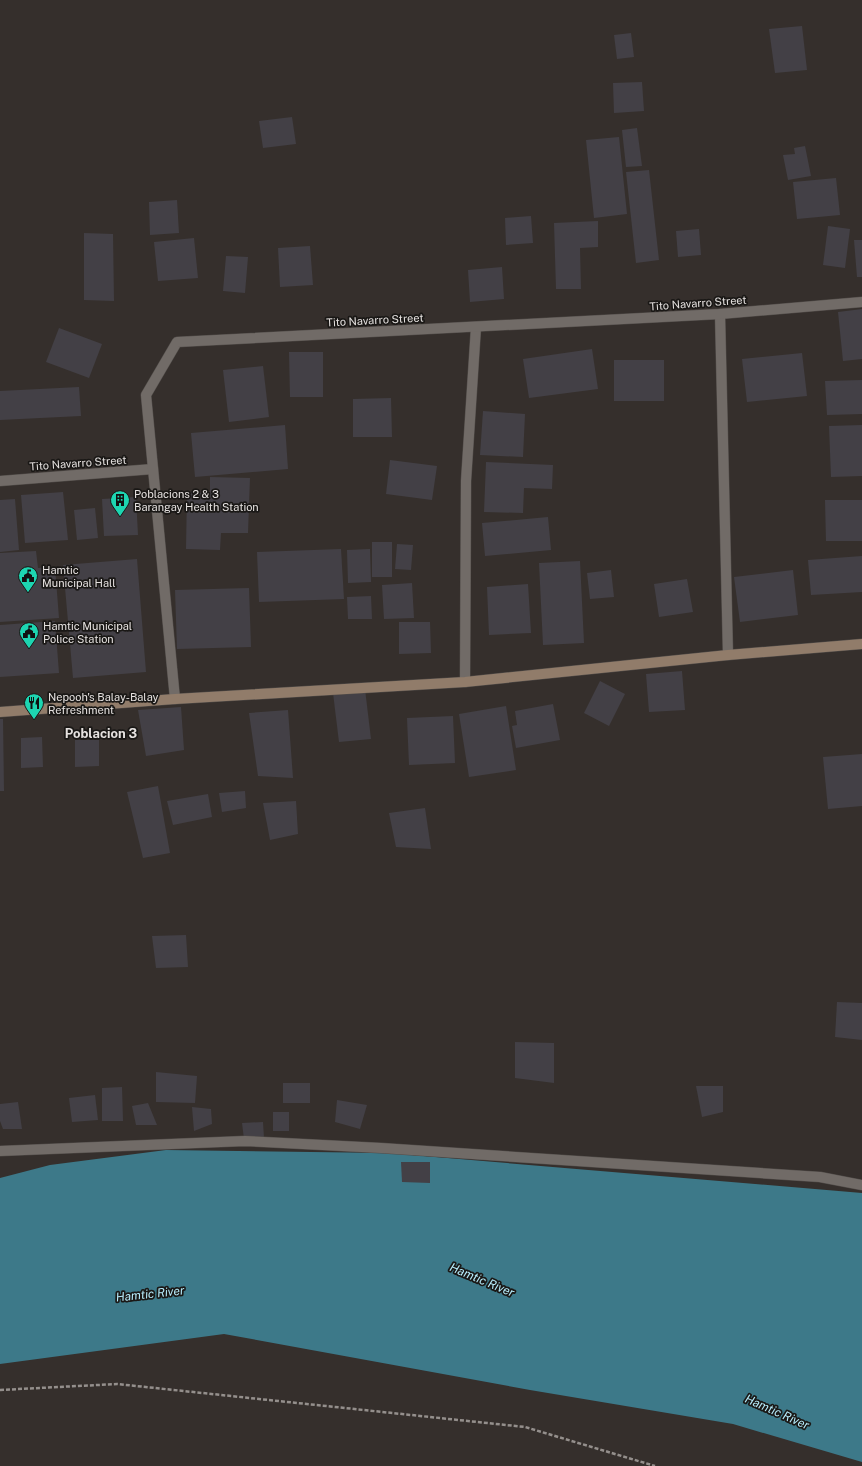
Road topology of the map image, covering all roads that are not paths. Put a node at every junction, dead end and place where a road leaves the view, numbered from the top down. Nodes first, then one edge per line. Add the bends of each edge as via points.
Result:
1 (862, 302) edge
2 (720, 314) junction
3 (476, 327) junction
4 (153, 469) junction
5 (0, 481) edge
6 (862, 644) edge
7 (728, 655) junction
8 (464, 682) junction
9 (175, 699) junction
10 (0, 712) edge
11 (0, 1150) edge
12 (862, 1185) edge

1 - 2 street, Tito Navarro Street
2 - 3 street, Tito Navarro Street
2 - 7 street
3 - 4 street, Tito Navarro Street via 177,342 146,395
3 - 8 street via 466,481
4 - 5 street, Tito Navarro Street
4 - 9 street
6 - 7 main road
7 - 8 main road
8 - 9 main road
9 - 10 main road
11 - 12 street via 245,1141 820,1177

